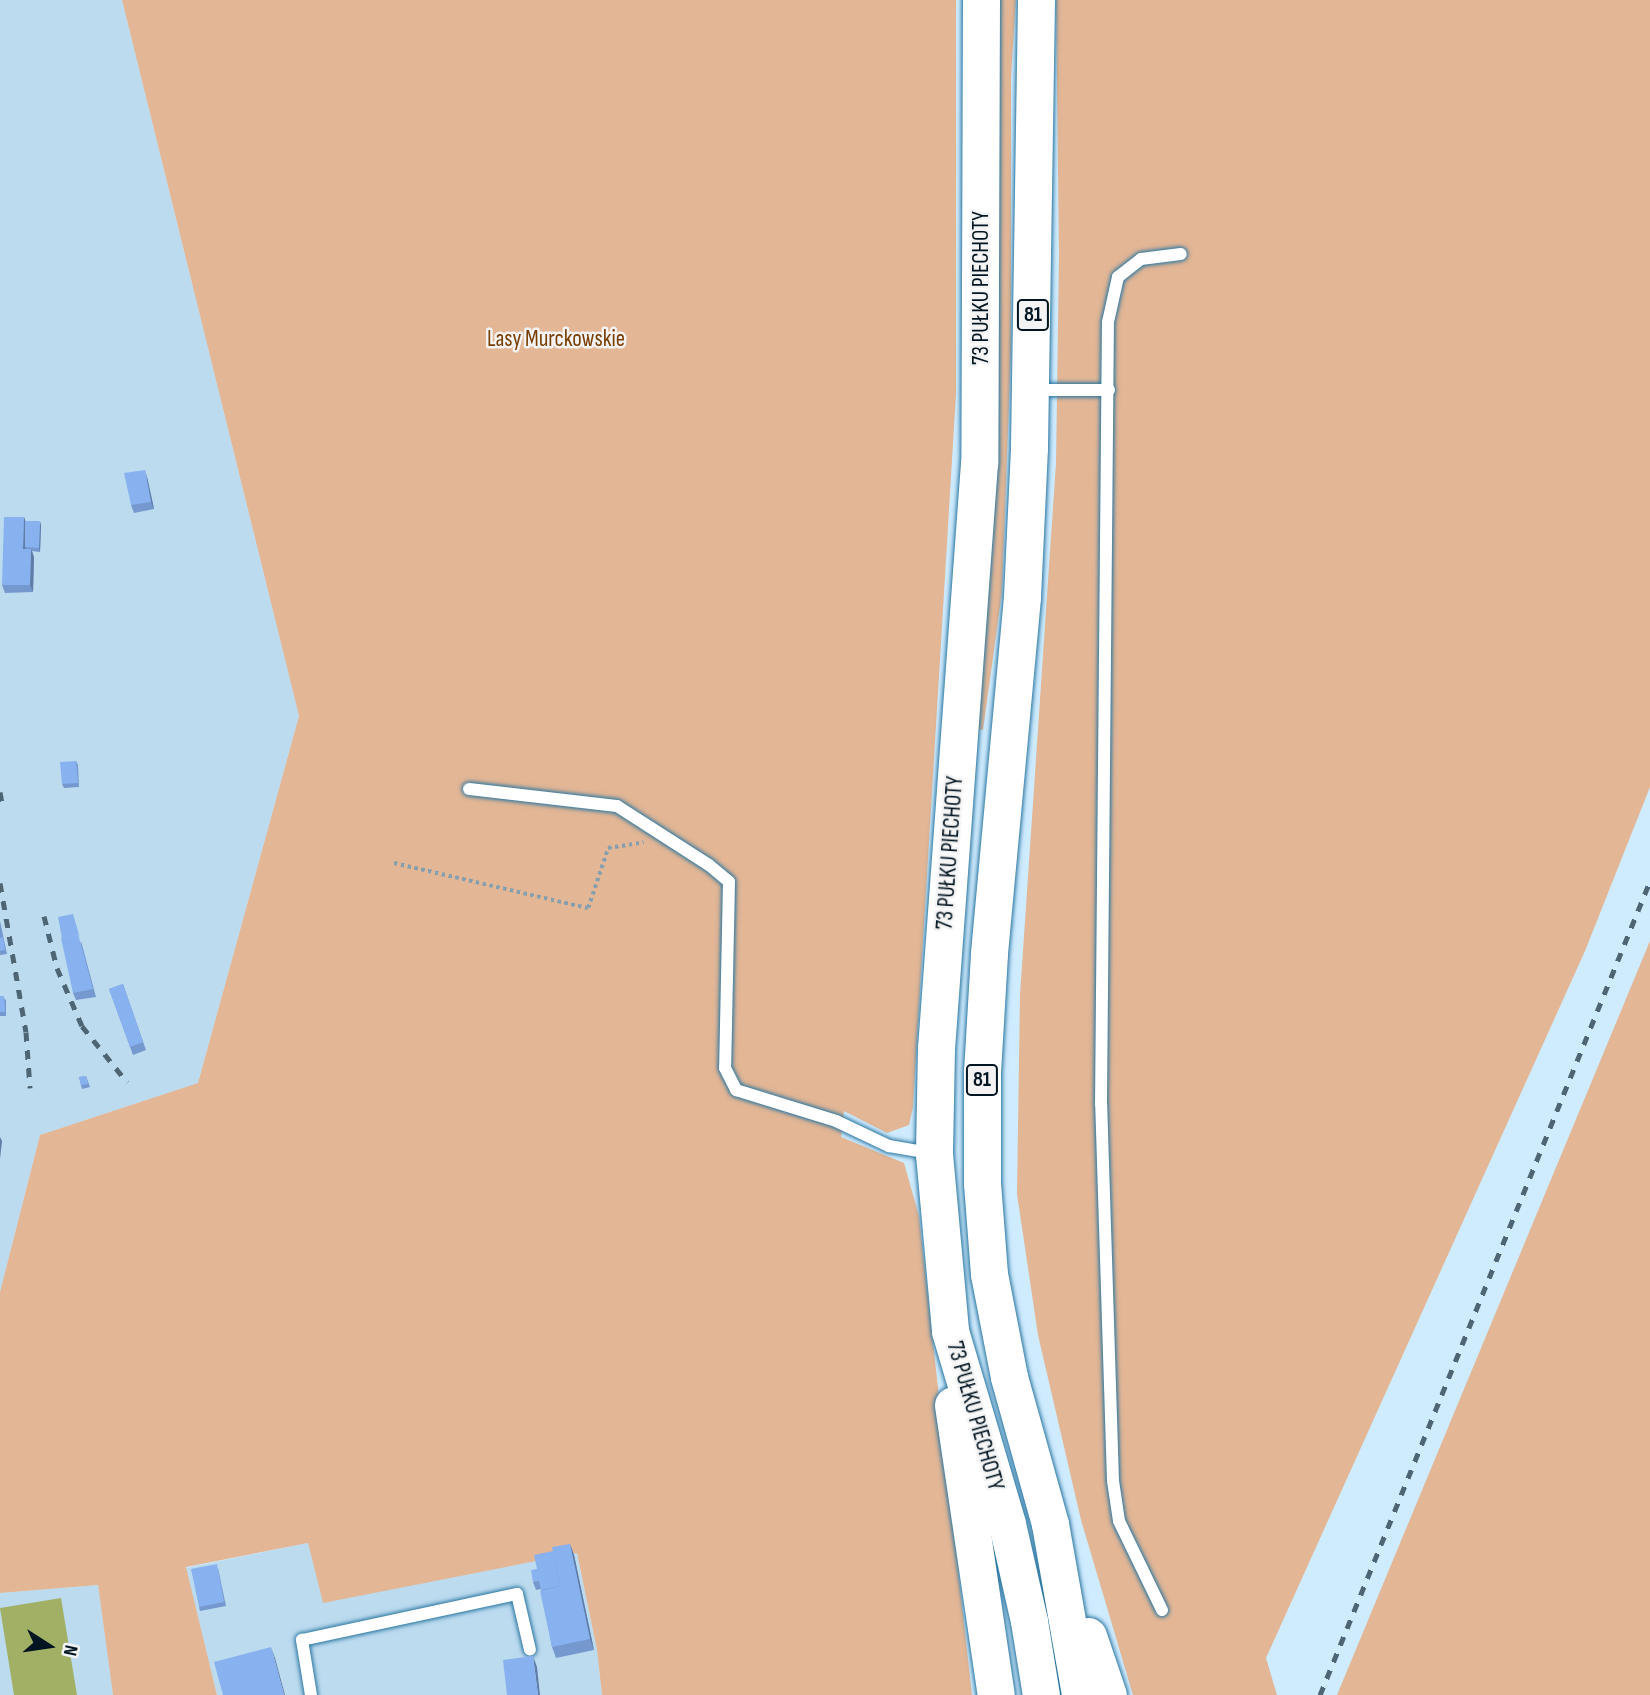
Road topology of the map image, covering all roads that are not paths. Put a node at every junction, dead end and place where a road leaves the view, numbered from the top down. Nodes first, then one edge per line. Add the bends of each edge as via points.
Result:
1 (981, 0) edge
2 (1036, 0) edge
3 (1181, 254) dead end
4 (1031, 390) junction
5 (1109, 390) junction
6 (469, 789) dead end
7 (934, 1154) junction
8 (950, 1331) junction
9 (1050, 1524) junction
10 (1162, 1610) dead end
11 (530, 1650) dead end
12 (311, 1695) edge
13 (996, 1695) edge
14 (1041, 1695) edge
15 (1080, 1695) edge
16 (1108, 1695) edge

1 - 7 main road, 73 PUŁKU PIECHOTY / 81 via 979,451 937,1034
2 - 4 main road, 73 PUŁKU PIECHOTY / 81
3 - 5 lane via 1141,259 1118,278 1108,322
4 - 5 lane
4 - 9 main road, 73 PUŁKU PIECHOTY / 81 via 1022,597 983,1058 982,1183 991,1287 1009,1377
5 - 10 lane via 1101,1104 1113,1481 1119,1521
6 - 7 lane via 617,806 729,882 725,1068 736,1090 836,1121 889,1146
7 - 8 main road, 73 PUŁKU PIECHOTY / 81
8 - 13 main road via 953,1414
8 - 14 main road, 73 PUŁKU PIECHOTY / 81 via 1007,1524
9 - 15 main road, 73 PUŁKU PIECHOTY / 81
9 - 16 main road
11 - 12 lane via 517,1594 302,1640

